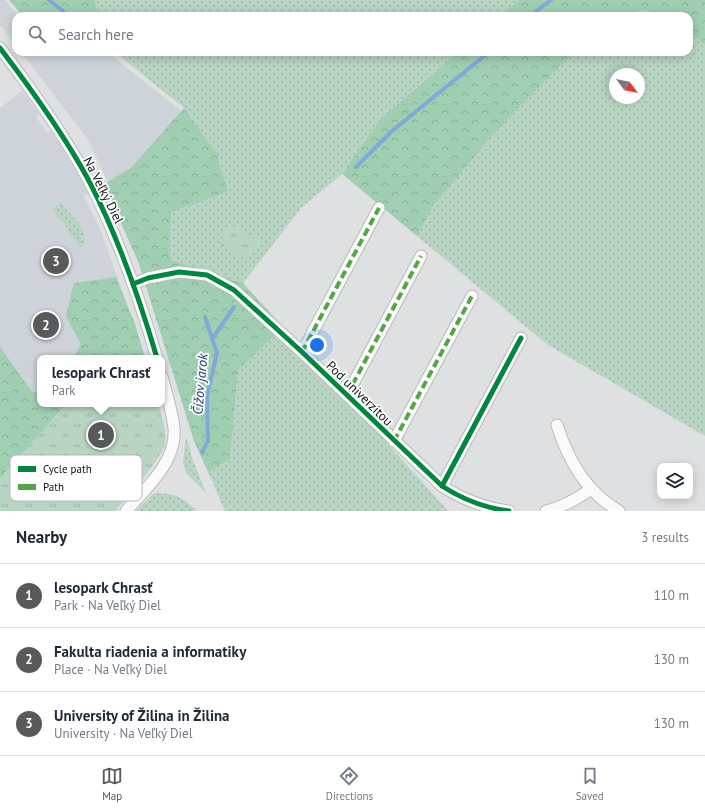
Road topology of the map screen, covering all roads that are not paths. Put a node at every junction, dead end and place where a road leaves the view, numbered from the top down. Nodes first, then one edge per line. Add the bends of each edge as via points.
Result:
1 (0, 48) edge
2 (379, 208) dead end
3 (421, 256) dead end
4 (133, 284) junction
5 (472, 296) dead end
6 (521, 338) dead end
7 (302, 352) junction
8 (155, 355) edge
9 (165, 387) edge
10 (347, 395) junction
11 (557, 426) dead end
12 (394, 441) junction
13 (442, 486) junction
14 (591, 489) junction
15 (142, 493) edge
16 (135, 501) edge
17 (126, 511) edge
18 (509, 511) edge
19 (546, 511) edge
20 (619, 511) edge

1 - 4 street, Na Veľký Diel via 55,124 88,180 116,238
2 - 7 street
3 - 10 street, Pod univerzitou
4 - 7 street, Pod univerzitou via 148,278 179,272 207,275 234,290
4 - 8 street, Na Veľký Diel
5 - 12 street, Pod univerzitou
6 - 13 street
7 - 10 street, Pod univerzitou
9 - 15 street via 174,429 171,451 160,472
10 - 12 street, Pod univerzitou
11 - 14 street via 578,472
12 - 13 street, Pod univerzitou
13 - 18 street, Pod univerzitou via 481,505
14 - 19 street via 576,500
14 - 20 street
16 - 17 street

